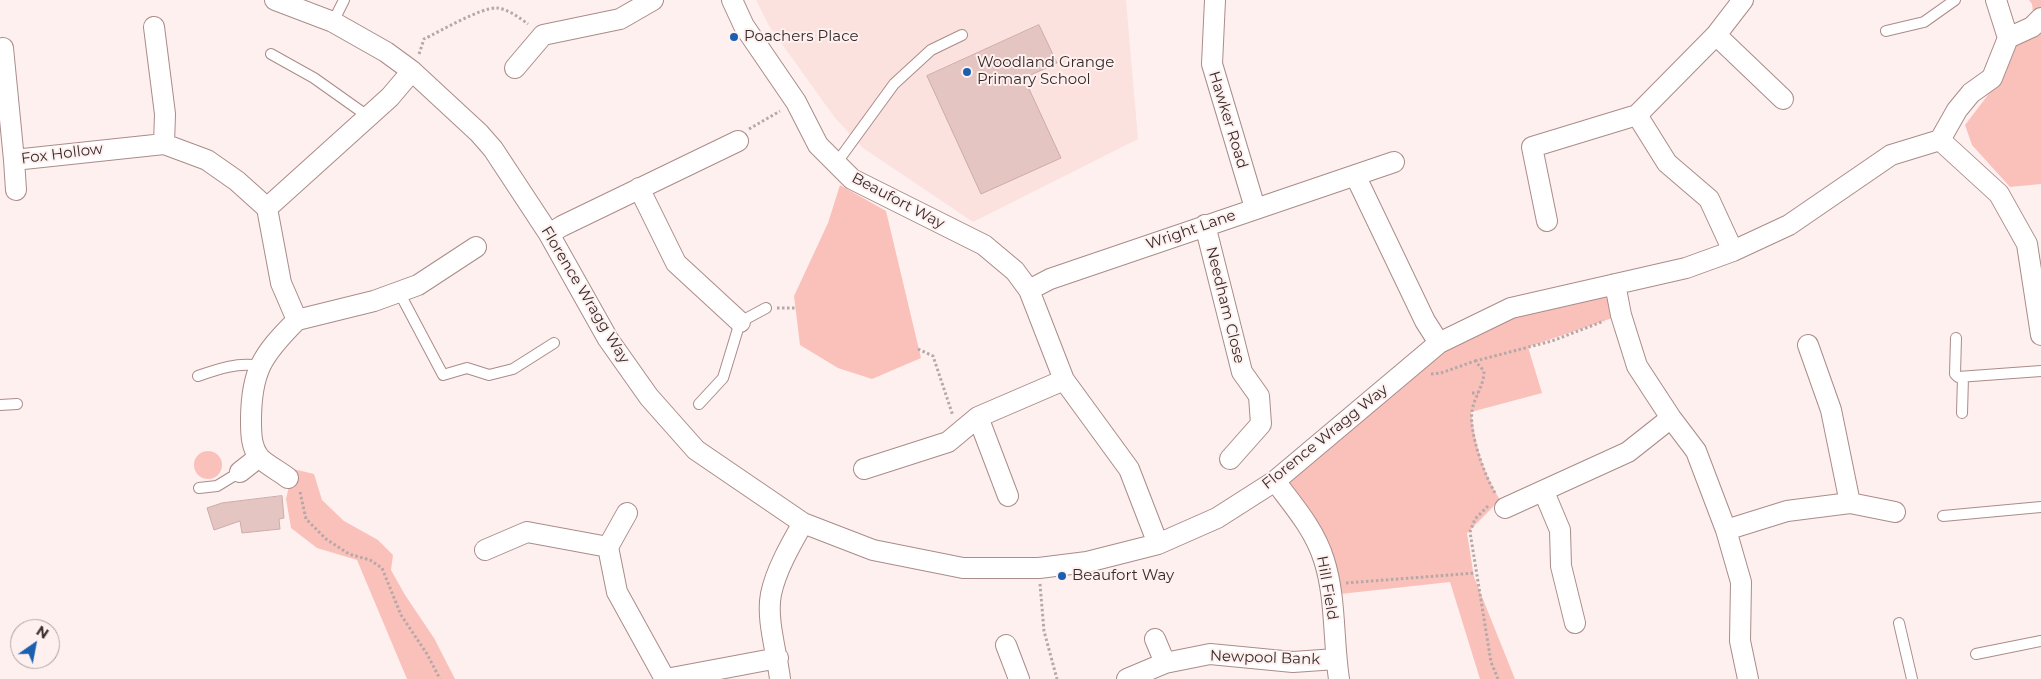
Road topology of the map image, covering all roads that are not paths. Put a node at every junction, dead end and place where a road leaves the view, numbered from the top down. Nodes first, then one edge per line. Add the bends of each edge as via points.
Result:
1 (275, 0) edge
2 (344, 0) edge
3 (653, 0) edge
4 (732, 0) edge
5 (1215, 0) edge
6 (1742, 0) edge
7 (1955, 0) edge
8 (1996, 0) edge
9 (2041, 18) edge
10 (333, 22) junction
11 (154, 27) dead end
12 (1886, 31) dead end
13 (962, 35) dead end
14 (1716, 35) junction
15 (2008, 38) junction
16 (3, 48) dead end
17 (271, 54) dead end
18 (515, 68) dead end
19 (412, 71) junction
20 (1783, 99) dead end
21 (369, 116) junction
22 (1637, 116) junction
23 (1940, 140) junction
24 (738, 142) road end
25 (164, 144) junction
26 (14, 160) junction
27 (1394, 162) dead end
28 (835, 165) junction
29 (1356, 177) junction
30 (639, 188) junction
31 (16, 190) dead end
32 (267, 208) junction
33 (1255, 208) junction
34 (1546, 222) dead end
35 (1205, 224) junction
36 (550, 234) junction
37 (2034, 242) edge
38 (476, 247) dead end
39 (1733, 251) junction
40 (1616, 284) junction
41 (1029, 290) junction
42 (399, 292) junction
43 (766, 308) dead end
44 (296, 320) junction
45 (740, 322) junction
46 (2041, 335) edge
47 (1956, 338) dead end
48 (554, 343) dead end
49 (1439, 343) junction
50 (1808, 345) dead end
51 (259, 366) junction
52 (2041, 372) edge
53 (198, 376) dead end
54 (1963, 377) junction
55 (1064, 380) junction
56 (17, 404) dead end
57 (699, 404) dead end
58 (0, 405) edge
59 (1962, 413) dead end
60 (978, 417) junction
61 (1671, 418) junction
62 (259, 457) junction
63 (1230, 459) dead end
64 (864, 469) dead end
65 (240, 472) joint
66 (288, 478) road end
67 (1275, 481) junction
68 (200, 488) dead end
69 (1544, 492) junction
70 (1008, 496) dead end
71 (1850, 503) junction
72 (2041, 507) edge
73 (1505, 508) road end
74 (1895, 512) dead end
75 (627, 513) dead end
76 (1943, 516) dead end
77 (802, 523) junction
78 (1726, 530) junction
79 (1158, 544) junction
80 (608, 547) junction
81 (485, 550) dead end
82 (1575, 623) dead end
83 (1899, 623) dead end
84 (1155, 639) dead end
85 (2041, 641) edge
86 (1006, 645) dead end
87 (1976, 654) dead end
88 (778, 658) junction
89 (1165, 663) junction
90 (1338, 669) edge
91 (666, 679) edge
92 (780, 679) edge
93 (1019, 679) edge
94 (1127, 679) edge
95 (1748, 679) edge
96 (1912, 679) edge

1 - 10 street, Florence Wragg Way
2 - 10 lane
3 - 18 street via 620,19 543,35
4 - 28 street, Beaufort Way via 744,26 796,102 818,145
5 - 33 street, Hawker Road via 1212,64
6 - 14 street
7 - 12 lane via 1924,22
8 - 15 street
9 - 15 street via 2032,27
10 - 19 street, Florence Wragg Way
11 - 25 street via 165,114
13 - 28 lane via 931,50 894,84
14 - 20 street
14 - 22 street
15 - 23 street via 1992,78 1971,93 1956,110
16 - 26 street, Fox Hollow
17 - 21 lane via 314,78
19 - 21 street
19 - 36 street, Florence Wragg Way via 488,143
21 - 32 street
22 - 34 street via 1532,147
22 - 39 street via 1667,162 1709,199
23 - 37 street via 1999,194
23 - 39 street, Florence Wragg Way via 1891,155 1789,225
24 - 30 street
25 - 26 street, Fox Hollow
25 - 32 street, Fox Hollow via 207,160
26 - 31 street
27 - 29 street, Wright Lane
28 - 41 street, Beaufort Way via 852,179 984,245 1015,271
29 - 33 street, Wright Lane
29 - 49 street via 1425,321
30 - 36 street
30 - 45 street via 676,263
32 - 44 street via 281,283
33 - 35 street, Wright Lane
35 - 41 street, Wright Lane via 1050,278
35 - 63 street, Needham Close via 1242,372 1259,396 1261,424
36 - 77 street, Florence Wragg Way via 608,339 649,397 696,450
37 - 46 street
38 - 42 street via 418,285
39 - 40 street, Florence Wragg Way via 1686,268
40 - 49 street, Florence Wragg Way via 1511,308
40 - 61 street via 1621,315 1637,366
41 - 55 street, Beaufort Way
42 - 44 street
42 - 48 lane via 443,375 467,368 490,375 514,369
43 - 45 lane
44 - 51 street via 273,344
45 - 57 lane via 723,378
47 - 54 lane via 1955,374
49 - 67 street, Florence Wragg Way
50 - 71 street via 1832,410
51 - 53 lane via 224,367
51 - 62 street via 251,395 252,438
52 - 54 lane
54 - 59 lane
55 - 60 street
55 - 79 street, Beaufort Way via 1129,469
56 - 58 lane
60 - 64 street via 948,442
60 - 70 street
61 - 69 street via 1628,452
61 - 78 street via 1696,451
62 - 65 street
62 - 66 street
65 - 68 lane via 217,486
67 - 79 street, Florence Wragg Way via 1217,518
67 - 90 street, Hill Field via 1313,534 1325,560
69 - 73 street
69 - 82 street via 1560,530 1561,566
71 - 74 street
71 - 78 street via 1787,511
72 - 76 lane
75 - 80 street
77 - 79 street, Florence Wragg Way via 873,550 963,568 1039,568 1087,562
77 - 88 street via 771,595 772,628
78 - 95 street via 1741,582 1740,642
80 - 81 street via 527,532
80 - 91 street via 617,592
83 - 96 lane
84 - 89 street
85 - 87 lane
86 - 93 street
88 - 91 street
88 - 92 street
89 - 90 street, Newpool Bank via 1210,654
89 - 94 street, Newpool Bank

